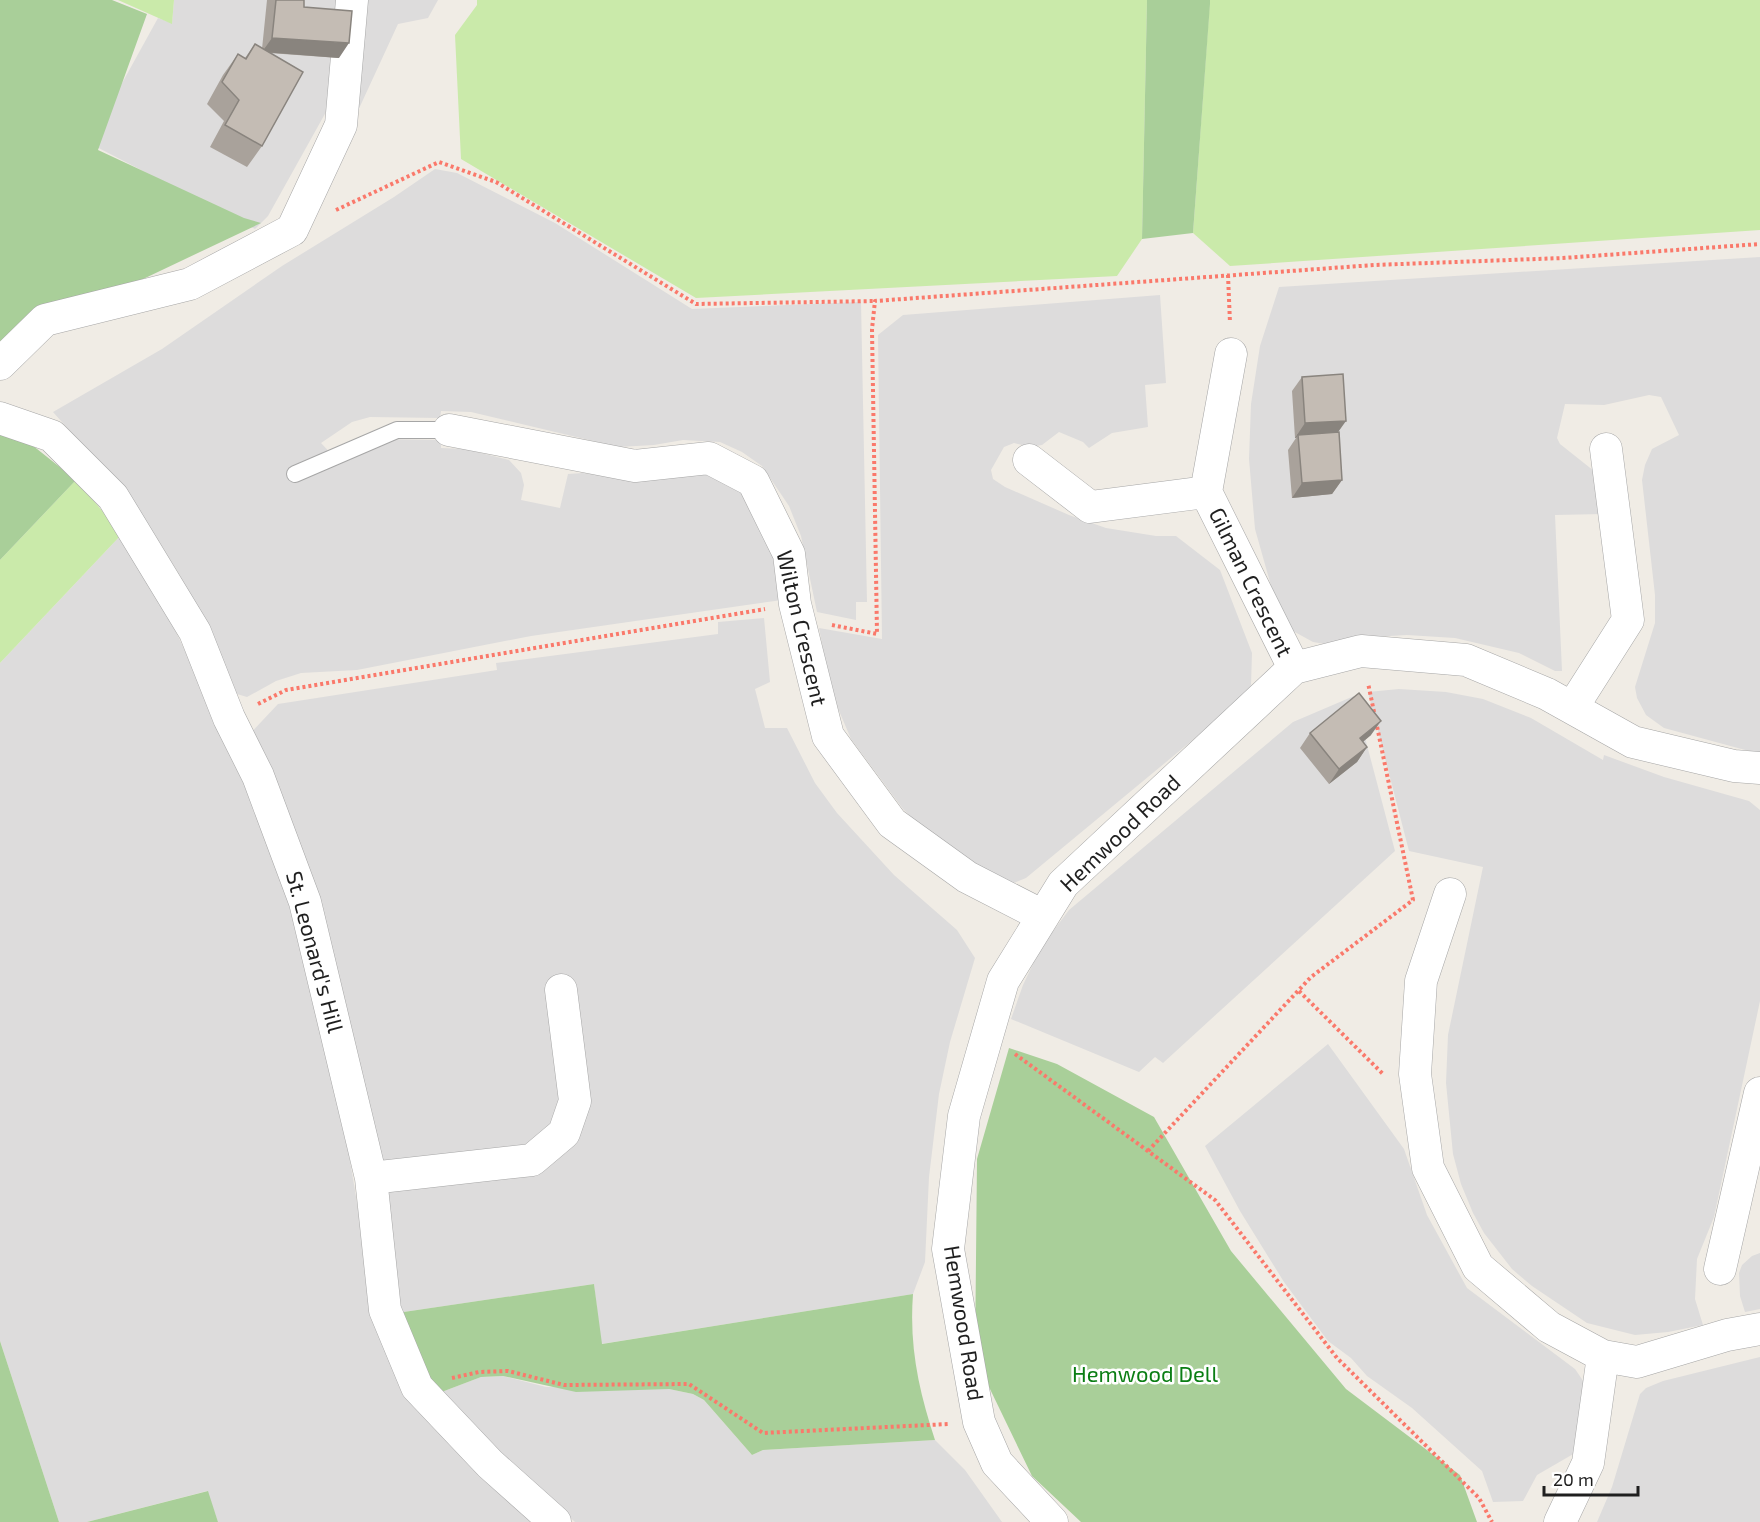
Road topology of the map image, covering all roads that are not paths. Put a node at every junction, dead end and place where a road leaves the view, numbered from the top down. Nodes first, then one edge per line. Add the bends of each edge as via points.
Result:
1 (352, 0) edge
2 (1231, 354) road end
3 (0, 364) edge
4 (0, 418) edge
5 (449, 430) joint
6 (1606, 449) dead end
7 (1029, 460) dead end
8 (295, 474) dead end
9 (1206, 492) junction
10 (1294, 668) junction
11 (1572, 708) junction
12 (1760, 768) edge
13 (1450, 894) dead end
14 (1043, 916) junction
15 (561, 990) dead end
16 (1760, 1093) edge
17 (371, 1178) junction
18 (1720, 1269) dead end
19 (1760, 1329) edge
20 (1603, 1356) junction
21 (555, 1522) edge
22 (1052, 1522) edge
23 (1560, 1522) edge

1 - 3 street via 340,125 292,230 190,284 45,320
2 - 9 street, Gilman Crescent
4 - 17 street, St. Leonard's Hill via 52,436 113,497 195,632 229,718 258,776 305,902
5 - 8 lane via 397,430
5 - 14 street, Wilton Crescent via 635,466 710,458 753,481 789,554 797,611 828,736 892,824 967,877
6 - 11 street via 1628,620
7 - 9 street via 1090,507
9 - 10 street, Gilman Crescent
10 - 11 street, Hemwood Road via 1361,651 1466,660
10 - 14 street, Hemwood Road via 1063,884
11 - 12 street, Hemwood Road via 1633,742 1734,766
13 - 20 street via 1421,981 1415,1074 1428,1168 1478,1267 1549,1327
14 - 22 street, Hemwood Road via 1003,981 987,1034 964,1116 948,1249 979,1422 997,1463
15 - 17 street via 575,1101 564,1133 532,1160
16 - 18 street
17 - 21 street, St. Leonard's Hill via 385,1310 417,1387 490,1464
19 - 20 street via 1637,1362
20 - 23 street via 1588,1463

